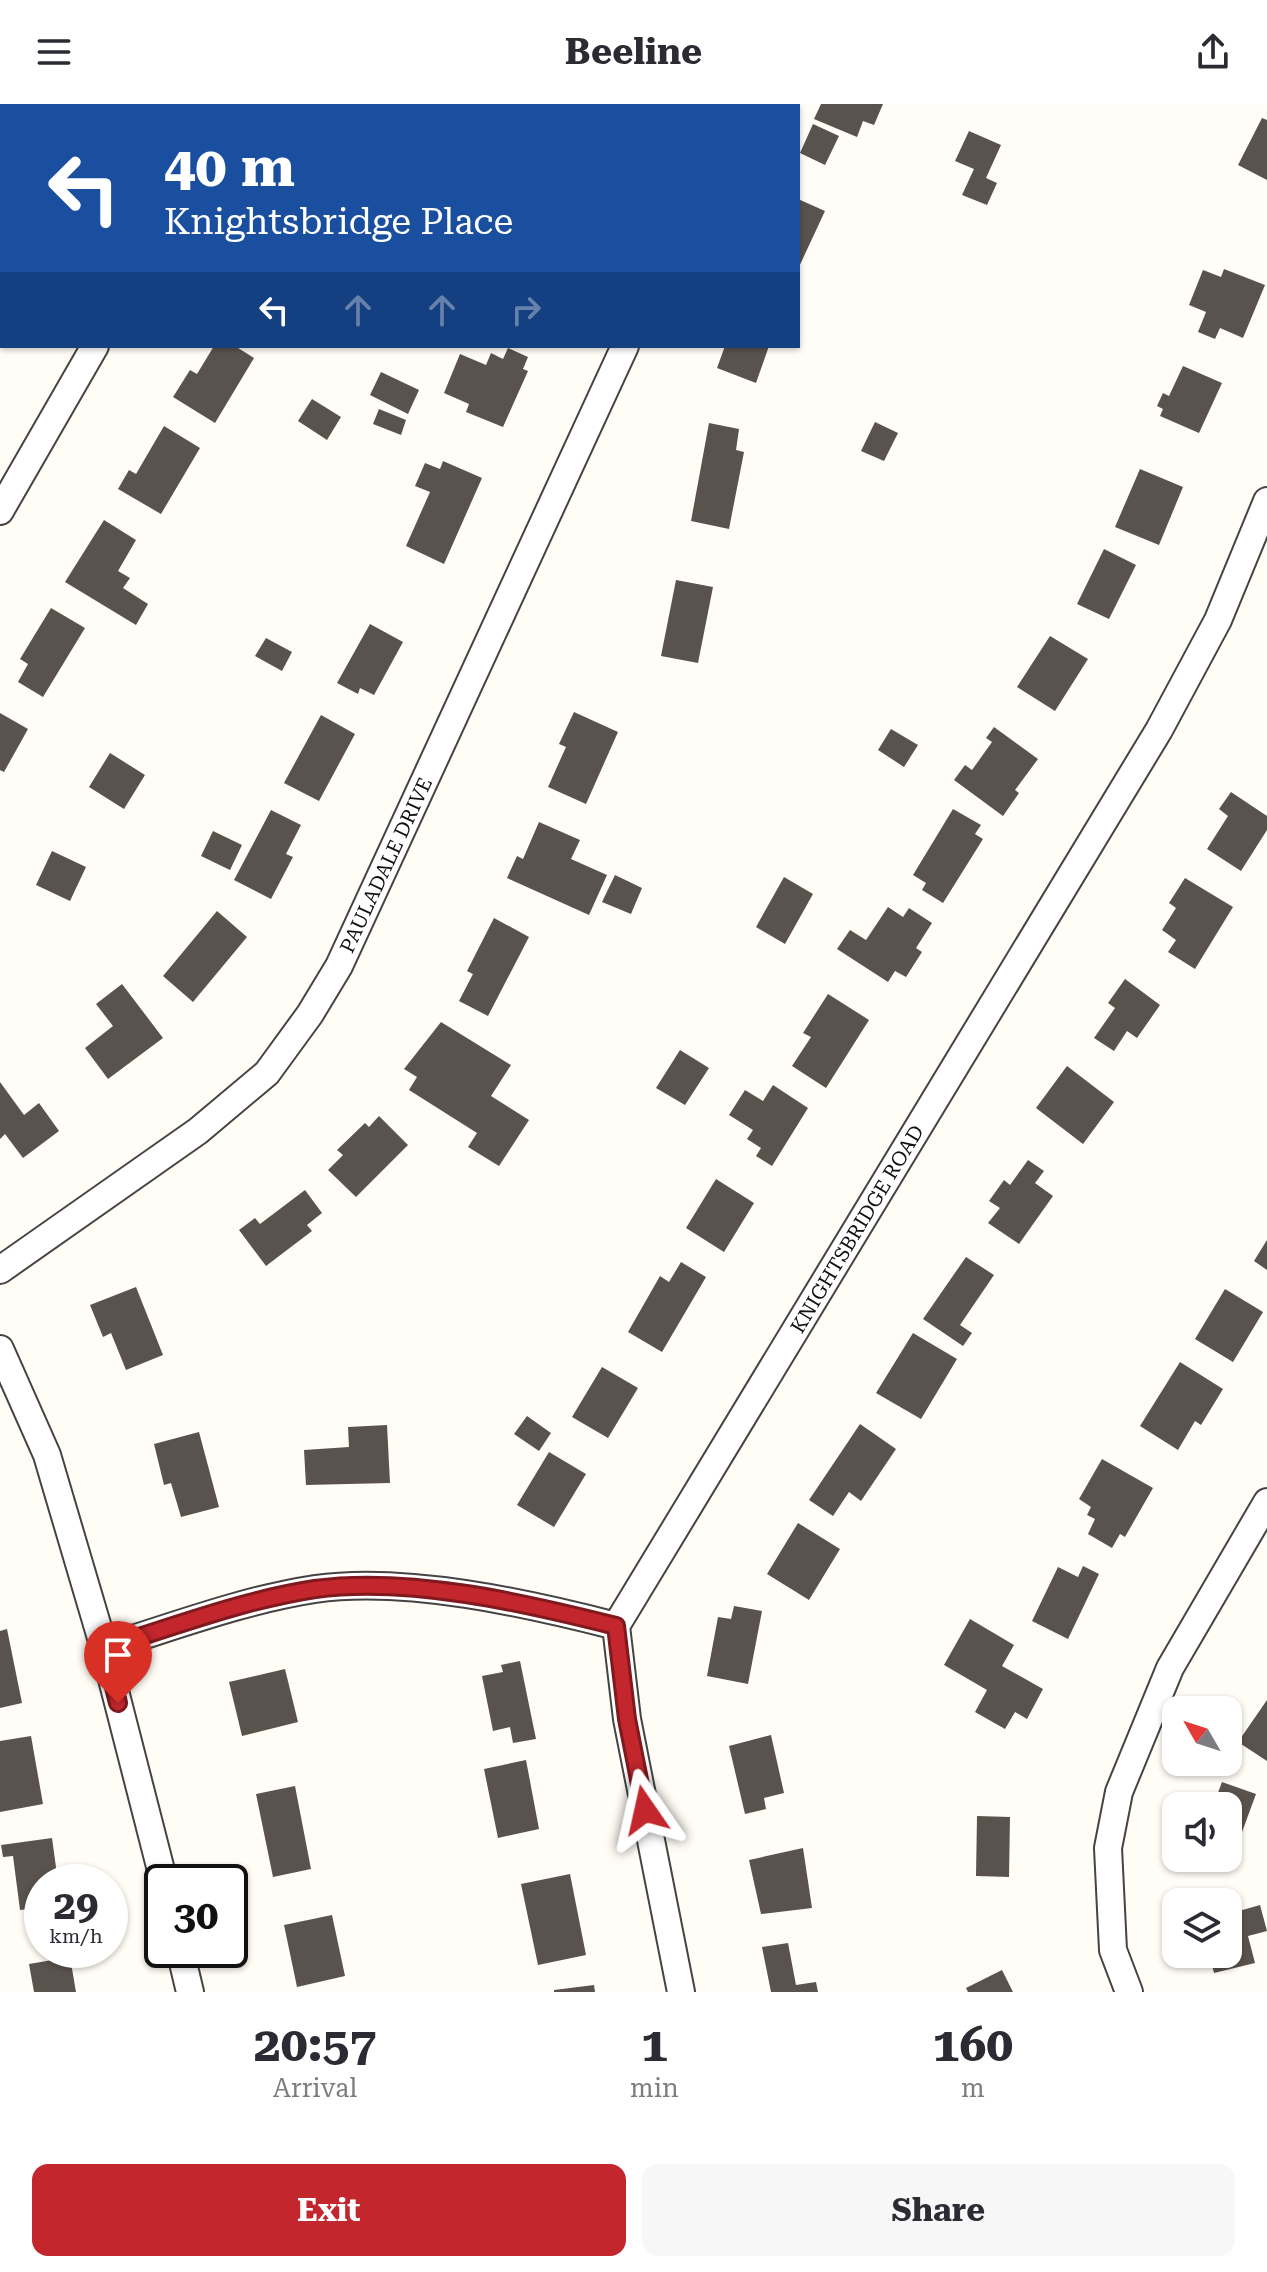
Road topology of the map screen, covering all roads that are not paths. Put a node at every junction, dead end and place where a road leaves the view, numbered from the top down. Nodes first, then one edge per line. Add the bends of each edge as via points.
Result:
1 (94, 348) edge
2 (624, 348) edge
3 (1267, 501) edge
4 (0, 511) edge
5 (0, 1270) edge
6 (0, 1349) edge
7 (1267, 1502) edge
8 (616, 1626) junction
9 (104, 1648) junction
10 (159, 1864) edge
11 (184, 1968) edge
12 (190, 1992) edge
13 (681, 1992) edge
14 (1129, 1992) edge

1 - 4 street
2 - 5 street, PAULADALE DRIVE via 339,966 310,1014 267,1073 198,1131
3 - 8 street, KNIGHTSBRIDGE ROAD via 1218,620 1159,730
6 - 9 street via 47,1455
7 - 14 street via 1170,1668 1119,1792 1108,1848 1112,1936
8 - 9 street via 421,1588 317,1589
8 - 13 street via 627,1719
9 - 10 street
11 - 12 street

